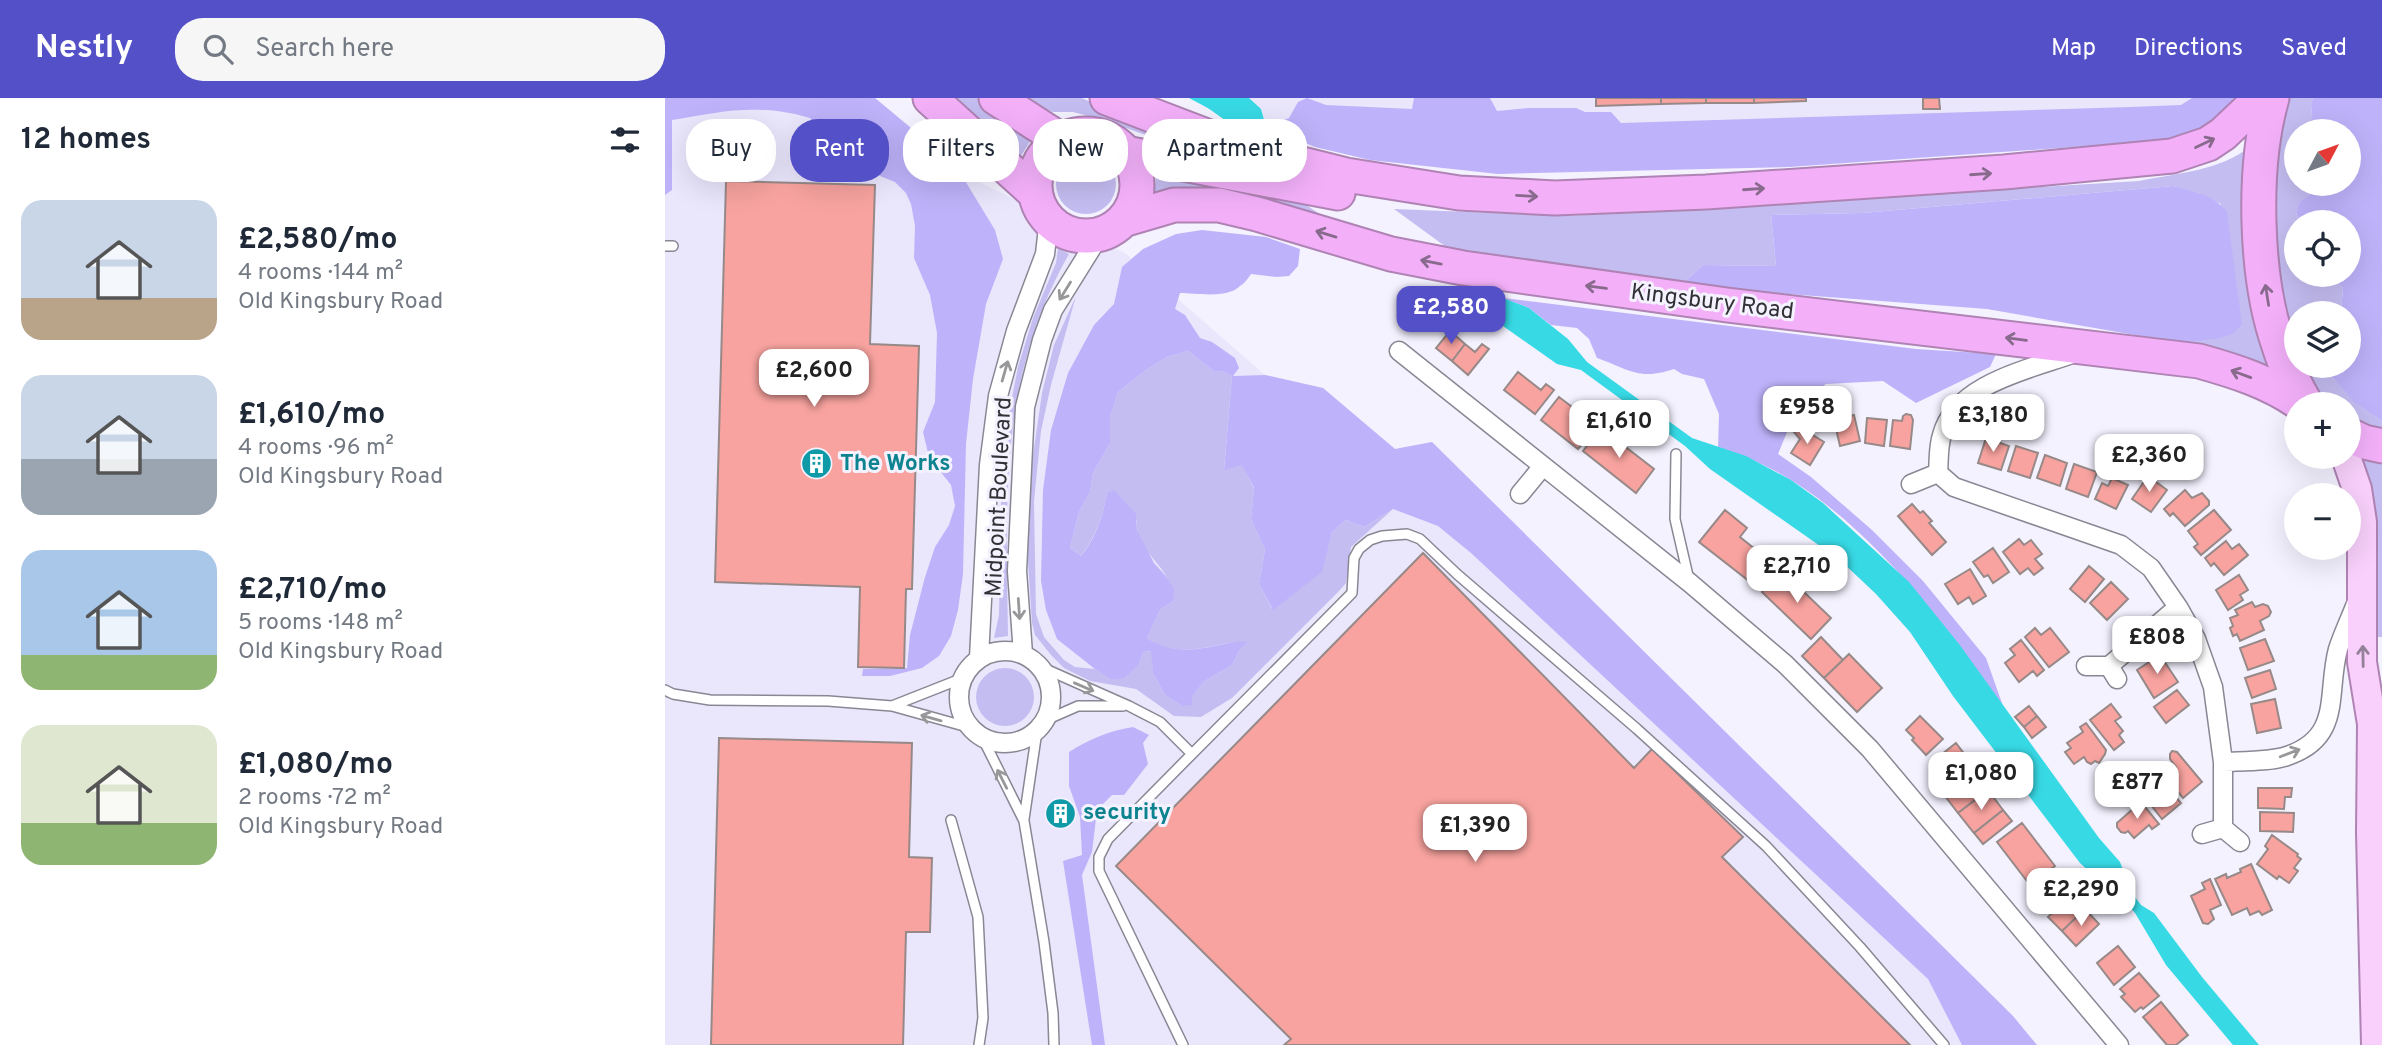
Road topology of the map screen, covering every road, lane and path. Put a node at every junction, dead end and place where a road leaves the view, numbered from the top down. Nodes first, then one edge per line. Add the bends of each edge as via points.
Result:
1 (930, 98) edge
2 (996, 98) edge
3 (1107, 98) edge
4 (2261, 98) edge
5 (2272, 98) edge
6 (1033, 122) edge
7 (1128, 154) edge
8 (1128, 159) edge
9 (1036, 182) edge
10 (1459, 193) junction
11 (1042, 206) junction
12 (1112, 226) junction
13 (2090, 348) junction
14 (1399, 351) dead end
15 (2299, 392) edge
16 (2284, 393) edge
17 (2361, 441) edge
18 (2382, 446) edge
19 (1675, 454) dead end
20 (1543, 466) junction
21 (2350, 469) edge
22 (1938, 473) junction
23 (1911, 484) dead end
24 (1520, 494) dead end
25 (1690, 583) junction
26 (2363, 587) junction
27 (2178, 607) junction
28 (1023, 654) junction
29 (979, 658) junction
30 (2086, 666) dead end
31 (1041, 667) junction
32 (963, 678) junction
33 (2382, 684) edge
34 (665, 690) edge
35 (892, 706) junction
36 (1129, 706) junction
37 (2372, 724) junction
38 (1041, 725) junction
39 (976, 733) junction
40 (1192, 754) junction
41 (2223, 762) junction
42 (951, 820) dead end
43 (1024, 821) junction
44 (2223, 828) junction
45 (2202, 834) dead end
46 (2240, 842) dead end
47 (979, 1045) edge
48 (1054, 1045) edge
49 (1182, 1045) edge
50 (1944, 1045) edge
51 (2119, 1045) edge
52 (2376, 1045) edge

1 - 11 highway
2 - 6 highway
3 - 10 highway via 1266,155 1346,175
10 -> 4 highway via 1555,198 1681,194 2172,156 2223,134
15 -> 5 highway via 2279,347 2265,284 2259,183
7 - 10 highway via 1376,198 1419,199
8 - 12 highway via 1135,172 1136,194 1131,208
9 - 11 highway
11 - 12 highway via 1067,232 1090,235
29 -> 11 street, Midpoint Boulevard via 997,396 1045,254
13 -> 12 highway, Kingsbury Road via 1463,268 1391,254 1219,205 1174,205
12 -> 28 street, Midpoint Boulevard via 1053,310 1025,407 1017,571
16 -> 13 highway, Kingsbury Road via 2199,361
13 - 22 street via 1979,389 1961,403 1942,434
14 - 20 street
17 - 18 highway
19 - 25 lane via 1675,519
20 - 24 street
20 - 25 street
21 - 26 main road via 2362,522
22 - 23 street
22 - 27 street via 1954,487 2121,545 2151,568
25 - 51 street via 1785,664 1870,749
37 -> 26 main road via 2363,662
41 -> 26 street via 2286,757 2315,742 2330,707 2338,649
27 - 30 street via 2113,673
27 - 41 street via 2196,639 2213,687
28 - 29 street via 993,652
28 - 31 street
29 - 32 street
31 -> 36 lane
31 - 38 street via 1051,693 1051,707
32 - 35 lane
32 - 39 street via 959,704
33 - 37 main road
34 - 35 lane via 710,700
39 -> 35 lane
36 - 38 lane via 1078,706
36 - 40 lane via 1160,722
37 - 52 main road
38 - 39 street via 1018,742 994,742
38 - 43 lane
43 -> 39 lane
40 - 49 lane via 1108,839 1098,857 1099,871
40 - 50 lane via 1352,593 1354,558 1359,549 1382,536 1407,534 1420,539 1766,846
41 - 44 street
42 - 47 lane via 978,917 983,1018
43 - 48 lane via 1044,942
44 - 45 street
44 - 46 street

